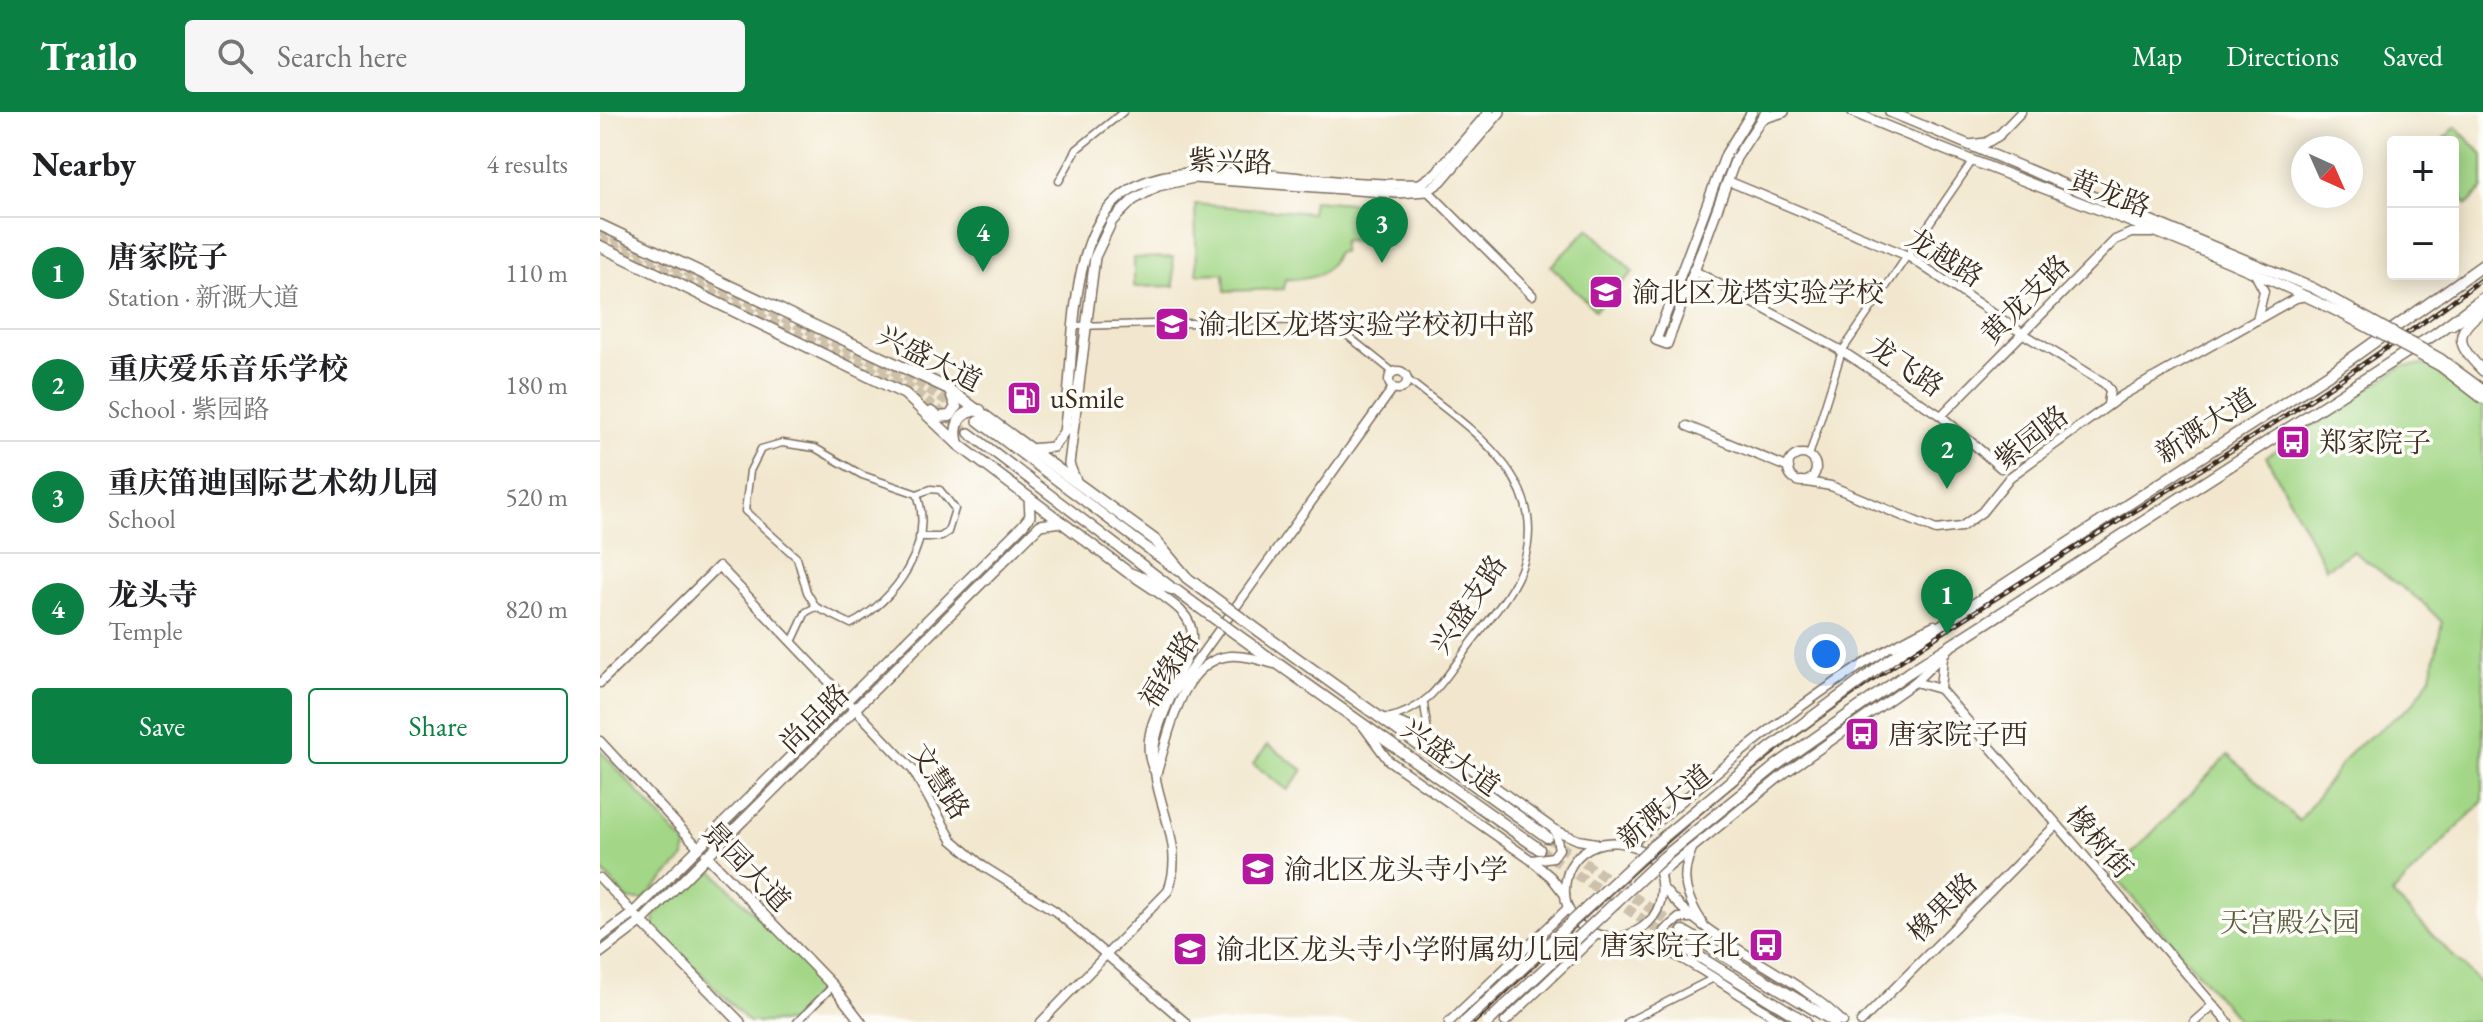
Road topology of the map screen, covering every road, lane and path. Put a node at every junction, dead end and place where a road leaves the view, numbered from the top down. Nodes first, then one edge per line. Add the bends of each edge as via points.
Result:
1 (1123, 112) edge
2 (1489, 112) edge
3 (1500, 112) edge
4 (1752, 112) edge
5 (1784, 112) edge
6 (1853, 112) edge
7 (1890, 112) edge
8 (2021, 112) edge
9 (1763, 116) edge
10 (1999, 135) junction
11 (1966, 145) junction
12 (1982, 152) junction
13 (1971, 163) junction
14 (1059, 181) dead end
15 (1728, 181) junction
16 (1424, 188) junction
17 (600, 225) edge
18 (2152, 233) junction
19 (600, 246) edge
20 (1908, 256) junction
21 (2483, 265) edge
22 (1693, 270) junction
23 (2255, 274) junction
24 (1532, 295) dead end
25 (2307, 296) junction
26 (2483, 298) edge
27 (2483, 308) edge
28 (2353, 315) junction
29 (2257, 321) junction
30 (1080, 326) junction
31 (2022, 333) junction
32 (2435, 334) junction
33 (1842, 351) junction
34 (2483, 371) edge
35 (1393, 372) junction
36 (1407, 379) junction
37 (947, 388) junction
38 (1393, 388) junction
39 (2483, 390) edge
40 (2483, 399) edge
41 (919, 405) junction
42 (2108, 406) junction
43 (979, 416) junction
44 (1941, 416) junction
45 (1687, 426) dead end
46 (969, 433) tunnel mouth
47 (959, 445) junction
48 (1029, 449) junction
49 (1809, 456) junction
50 (1816, 467) junction
51 (2023, 467) junction
52 (1789, 468) junction
53 (2001, 468) junction
54 (1801, 481) junction
55 (1078, 484) junction
56 (1831, 486) junction
57 (2002, 487) junction
58 (917, 494) junction
59 (1029, 497) junction
60 (1061, 522) junction
61 (919, 537) junction
62 (1129, 573) junction
63 (1187, 578) junction
64 (1177, 591) junction
65 (816, 607) junction
66 (1949, 619) junction
67 (1958, 640) junction
68 (792, 642) junction
69 (1945, 653) junction
70 (1279, 665) junction
71 (1912, 677) junction
72 (600, 683) edge
73 (1940, 689) junction
74 (848, 699) junction
75 (1424, 704) junction
76 (857, 707) junction
77 (1369, 712) junction
78 (1386, 718) junction
79 (1360, 722) junction
80 (1429, 740) junction
81 (600, 741) edge
82 (1156, 777) junction
83 (1667, 813) junction
84 (2056, 825) junction
85 (1551, 833) junction
86 (1597, 843) junction
87 (1631, 844) junction
88 (1694, 845) junction
89 (699, 848) junction
90 (1539, 849) tunnel mouth
91 (707, 856) junction
92 (1531, 860) junction
93 (1660, 874) junction
94 (600, 878) edge
95 (1662, 887) junction
96 (1565, 895) junction
97 (1568, 908) junction
98 (633, 913) junction
99 (1691, 918) junction
100 (641, 922) junction
101 (1705, 926) junction
102 (1683, 931) tunnel mouth
103 (1596, 935) junction
104 (1622, 937) junction
105 (600, 938) edge
106 (1531, 943) junction
107 (1672, 947) junction
108 (600, 953) edge
109 (1106, 957) junction
110 (1559, 970) junction
111 (1712, 979) junction
112 (833, 986) junction
113 (2213, 1005) junction
114 (740, 1022) edge
115 (797, 1022) edge
116 (861, 1022) edge
117 (1041, 1022) edge
118 (1185, 1022) edge
119 (1449, 1022) edge
120 (1465, 1022) edge
121 (1488, 1022) edge
122 (1505, 1022) edge
123 (1627, 1022) edge
124 (1783, 1022) edge
125 (1806, 1022) edge
126 (1835, 1022) edge
127 (1843, 1022) edge
128 (1861, 1022) edge
129 (2194, 1022) edge
130 (2228, 1022) edge

1 - 14 street via 1077,149
2 - 16 main road
3 - 16 main road via 1441,181
4 - 22 main road via 1726,154 1656,340 1667,344
5 - 9 main road
6 - 13 main road, 黄龙路
7 - 11 main road, 黄龙路
8 - 10 street
9 - 15 main road
10 - 11 main road
10 - 12 street
11 - 12 main road, 黄龙路
12 - 13 street
12 - 28 main road, 黄龙路 via 2313,288
13 - 18 main road, 黄龙路
13 - 20 street
15 - 20 street, 龙越路
15 - 22 main road
16 - 24 street
16 - 30 main road, 紫兴路 via 1397,193 1194,178 1158,186 1121,211 1105,233
17 - 37 main road, 兴盛大道
18 - 23 main road, 黄龙路
18 - 31 street, 黄龙支路 via 2115,240
19 - 41 main road, 兴盛大道 via 891,386
20 - 31 street, 龙越路
20 - 33 street
21 - 66 main road, 新溉大道 via 2420,314
22 - 33 street, 龙飞路
23 - 25 main road, 黄龙路
23 - 29 street via 2264,291
25 - 28 main road, 黄龙路
25 - 29 street, 紫园路
26 - 32 main road, 新溉大道
27 - 32 street, 新溉大道
27 - 34 main road via 2464,326 2461,339
28 - 39 main road, bridge via 2441,359
28 - 40 main road, bridge via 2440,366
29 - 42 street, 紫园路
30 - 35 street via 1312,320 1348,336
30 - 48 main road, 紫兴路 via 1064,432 1053,447
30 - 55 main road, 紫兴路 via 1069,464
31 - 42 street, 龙越路 via 2104,383 2110,390
31 - 44 street, 黄龙支路
32 - 67 main road, 新溉大道
33 - 44 street, 龙飞路
33 - 49 street
35 - 36 street via 1401,371
35 - 38 street via 1388,381
36 - 38 street, 福缘路 via 1402,389
36 - 75 street, 兴盛支路 via 1504,461 1518,485 1530,527 1514,584
37 - 41 main road via 955,402 950,416 938,417
37 - 43 main road, 兴盛大道
38 - 82 street, 福缘路 via 1171,697 1158,726
41 - 47 main road, 兴盛大道
42 - 51 street, 紫园路
43 - 47 main road via 964,414 959,420
43 - 48 main road, 兴盛大道
43 - 63 main road
44 - 53 street, 龙飞路
45 - 52 street
46 - 64 main road
47 - 59 main road, 兴盛大道
48 - 55 main road, 兴盛大道
49 - 50 street
49 - 52 street via 1796,455
50 - 54 street via 1810,479
50 - 56 street
51 - 53 street
51 - 57 street, 紫园路
52 - 54 street
53 - 57 street
54 - 56 street, 紫园路
55 - 63 main road, 兴盛大道 via 1155,540
56 - 57 street, 紫园路 via 1936,530 1973,521
58 - 61 street
58 - 61 street via 940,490 955,509 948,532
58 - 65 street via 862,475 815,448 782,443 761,449 750,471 745,511 797,558
59 - 60 main road, 兴盛大道
59 - 74 main road, 尚品路 via 1030,516 1023,525
60 - 62 main road, 兴盛大道
60 - 76 main road, 尚品路 via 1040,525
61 - 65 street via 910,569 861,619 851,624
62 - 64 main road, 兴盛大道
62 - 82 street via 1182,612 1192,628 1187,662 1164,695 1148,737
63 - 77 main road, 兴盛大道, bridge
64 - 70 main road, 兴盛大道, bridge
65 - 68 street via 806,612
66 - 83 street, 新溉大道 via 1889,647
66 - 120 main road, 新溉大道, bridge via 1769,749 1654,845
67 - 69 street, 新溉大道
67 - 71 main road, 新溉大道
68 - 72 street, 文慧路 via 719,566
68 - 74 street, 文慧路
69 - 71 street, 新溉大道
69 - 73 street
70 - 79 main road, 兴盛大道
70 - 82 street via 1229,656 1201,670 1167,729
71 - 73 street
71 - 88 street, 新溉大道
71 - 121 main road, 新溉大道, bridge via 1778,764 1664,857
73 - 84 street, 橡树街
74 - 76 street, 文慧路
74 - 89 main road, 尚品路
75 - 78 street
75 - 80 street
76 - 91 main road, 尚品路
76 - 109 street, 文慧路 via 913,770 952,840 984,867 1055,911
77 - 78 street
77 - 85 main road, 兴盛大道
78 - 80 street
79 - 90 main road, 兴盛大道
79 - 92 street via 1388,760
80 - 85 street
81 - 89 street, 景园大道
82 - 109 street, 福缘路 via 1174,840 1175,871 1160,902
83 - 87 street, 新溉大道
83 - 88 street via 1666,832 1674,842
84 - 113 street, 橡树街
84 - 128 street, 橡果路
85 - 86 street
85 - 92 street via 1559,849 1543,862
86 - 87 street
86 - 96 street via 1572,864
87 - 93 street via 1652,859
88 - 93 street, 新溉大道
88 - 101 street via 1684,885
89 - 91 main road, 景园大道
89 - 98 main road, 尚品路
91 - 100 main road, 尚品路
91 - 112 main road, 景园大道
92 - 96 street
93 - 95 street
94 - 98 street
95 - 99 street
95 - 104 street via 1655,914
96 - 97 street
97 - 103 street
97 - 106 street
98 - 100 main road
98 - 105 main road, 尚品路
99 - 101 street
99 - 107 street via 1679,918 1664,931
100 - 108 main road, 尚品路
100 - 114 main road
101 - 127 street via 1818,997
102 - 126 main road
103 - 104 street
103 - 110 street
104 - 107 street
106 - 110 street via 1552,940 1560,948
106 - 119 street
107 - 111 street
107 - 125 main road
109 - 117 street, 福缘路
109 - 118 street, 文慧路
110 - 122 street
111 - 123 street
111 - 124 street
112 - 115 street
112 - 116 main road, 景园大道
113 - 129 street
113 - 130 street, 橡树街

